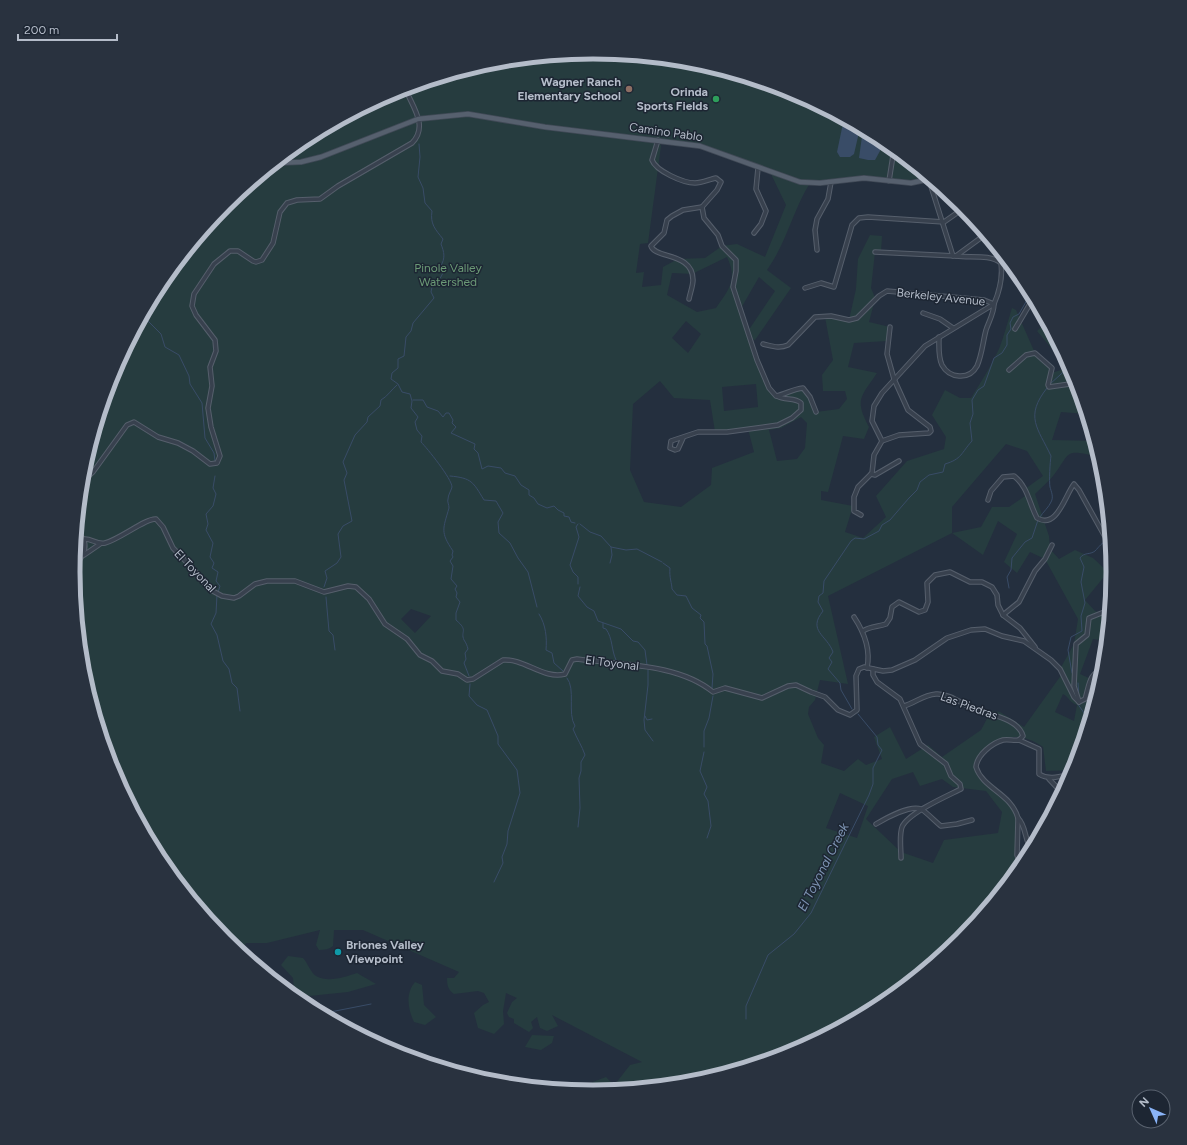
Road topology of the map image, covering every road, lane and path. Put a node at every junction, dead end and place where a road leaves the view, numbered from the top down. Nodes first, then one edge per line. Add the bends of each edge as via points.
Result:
1 (407, 94) edge
2 (418, 119) junction
3 (658, 140) junction
4 (893, 156) edge
5 (284, 163) edge
6 (758, 168) junction
7 (889, 180) junction
8 (925, 180) edge
9 (831, 182) junction
10 (932, 186) edge
11 (702, 206) junction
12 (959, 211) edge
13 (944, 222) junction
14 (754, 233) dead end
15 (982, 237) edge
16 (817, 250) dead end
17 (875, 252) dead end
18 (955, 256) junction
19 (805, 288) dead end
20 (689, 299) dead end
21 (1030, 303) edge
22 (994, 304) junction
23 (923, 312) dead end
24 (890, 327) dead end
25 (953, 328) junction
26 (1015, 329) dead end
27 (939, 337) junction
28 (763, 344) dead end
29 (1009, 370) dead end
30 (894, 379) junction
31 (1071, 384) edge
32 (776, 396) junction
33 (816, 412) dead end
34 (683, 438) dead end
35 (882, 441) junction
36 (899, 461) dead end
37 (871, 474) junction
38 (89, 475) edge
39 (988, 500) dead end
40 (861, 515) dead end
41 (81, 537) edge
42 (1106, 537) edge
43 (84, 539) junction
44 (102, 544) junction
45 (1052, 545) dead end
46 (82, 557) joint
47 (1106, 608) edge
48 (1003, 614) junction
49 (854, 617) dead end
50 (863, 631) junction
51 (1038, 650) junction
52 (867, 668) junction
53 (873, 670) junction
54 (1097, 672) edge
55 (1080, 702) junction
56 (904, 706) junction
57 (1019, 740) junction
58 (1065, 775) edge
59 (1048, 779) junction
60 (1059, 790) edge
61 (922, 810) junction
62 (1018, 818) junction
63 (972, 820) dead end
64 (876, 824) dead end
65 (1028, 845) edge
66 (901, 858) dead end
67 (1019, 860) edge

1 - 2 street
2 - 3 main road, Camino Pablo via 468,114
2 - 5 main road, Camino Pablo via 321,156 301,162
2 - 38 street via 418,135 405,147 350,178 320,199 297,200 287,204 280,212 273,244 262,260 256,262 238,251 230,251 214,264 194,294 192,306 196,315 215,340 216,351 210,367 212,386 208,408 220,456 217,463 210,464 188,448 158,437 137,423 130,423
3 - 6 main road, Camino Pablo via 700,146
3 - 11 street via 652,156 658,167 680,180 697,183 716,178 721,182
4 - 7 street
6 - 9 main road, Camino Pablo via 800,182
6 - 14 street via 756,189 766,211
7 - 8 main road, Camino Pablo via 911,183
7 - 9 main road, Camino Pablo via 864,178
9 - 16 street via 828,199 817,219
10 - 13 street
11 - 20 street via 683,210 672,216 667,220 664,233 651,246 653,251 682,261 690,270 693,280
11 - 32 street via 704,218 718,235 722,246 736,260 733,286 758,362 769,388
12 - 13 street
13 - 18 street
13 - 19 street via 858,218 852,225 834,287 821,283
15 - 18 street
17 - 18 street
18 - 22 street via 990,258 1001,263 1003,276
21 - 26 street
22 - 25 street
22 - 27 street via 977,366 970,374 962,377 951,374 942,365
22 - 28 street, Berkeley Avenue via 984,300 887,291 857,318 849,320 831,316 816,317 783,348
23 - 25 street
24 - 30 street via 887,354
25 - 27 street
27 - 30 street via 925,346
29 - 31 street via 1026,355 1035,354 1052,368 1049,387
30 - 35 street via 874,406 872,421
30 - 35 street via 908,410 930,427 931,431 899,435
32 - 33 street via 792,389 803,388 810,396
32 - 34 street via 797,399 801,403 801,410 778,425 727,432 698,432
35 - 37 street via 874,455
36 - 37 street via 875,475
37 - 40 street via 858,487 854,497 854,511
39 - 42 street via 991,491 1003,477 1014,476 1028,494 1037,518 1045,520 1055,517 1074,484
41 - 43 street
43 - 44 street
43 - 46 street via 86,548
44 - 46 street, El Toyonal
44 - 52 street, El Toyonal via 128,533 147,520 156,519 173,548 213,592 222,596 234,598 255,584 267,581 295,581 324,592 348,586 356,587 366,596 384,624 407,639 420,655 432,661 442,672 458,674 467,680 473,679 503,660 562,675 566,674 572,660 577,659 629,664 674,673 715,693 725,688 762,698 796,685 825,697 838,710 850,715 857,710 858,672 862,668
45 - 48 street via 1019,602
47 - 55 street via 1104,612 1089,618 1087,634 1076,644 1074,686
48 - 50 street via 992,587 982,582 970,582 952,572 945,572 928,580 928,602 925,610 919,612 899,602 892,607 886,624
48 - 51 street via 1020,628
49 - 50 street
50 - 52 street via 869,655
51 - 53 street via 1018,639 979,628 947,638 906,665 887,671
51 - 55 street via 1060,669 1074,697
52 - 53 street
53 - 56 street via 877,682 896,695
54 - 55 street via 1089,683 1085,699
56 - 57 street, Las Piedras via 926,696 946,696 1008,721 1021,731 1023,736
56 - 61 street via 920,744 946,764 961,789
57 - 59 street via 1038,749 1039,774
57 - 62 street via 998,742 980,756 976,767 982,777 1009,801
58 - 59 street
59 - 60 street
61 - 63 street via 941,826
61 - 64 street via 905,811
61 - 66 street via 902,828
62 - 65 street via 1022,822
62 - 67 street

